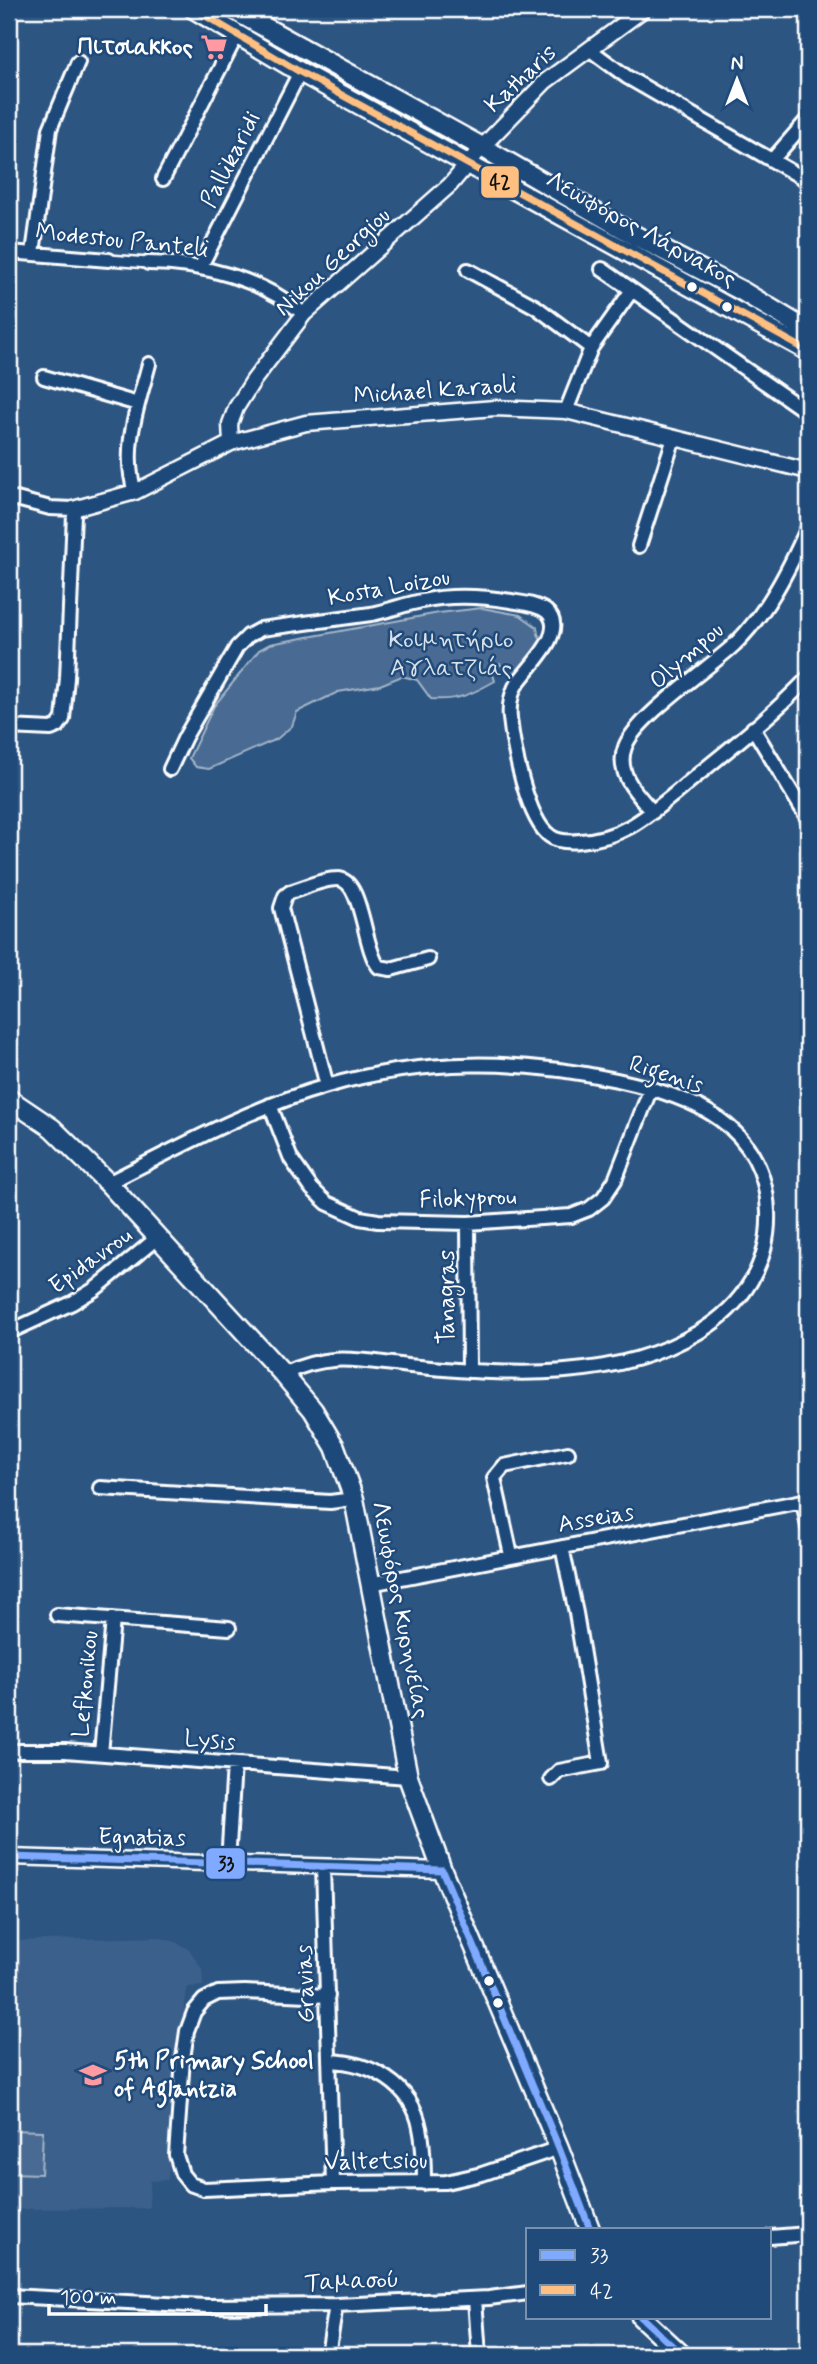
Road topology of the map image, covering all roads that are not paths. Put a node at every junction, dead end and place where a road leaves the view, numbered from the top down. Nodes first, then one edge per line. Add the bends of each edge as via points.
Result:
1 (194, 9) edge
2 (232, 9) edge
3 (643, 9) edge
4 (260, 15) edge
5 (237, 34) junction
6 (589, 48) junction
7 (78, 62) dead end
8 (300, 72) junction
9 (808, 119) edge
10 (482, 147) junction
11 (773, 159) junction
12 (470, 164) junction
13 (163, 179) dead end
14 (808, 181) edge
15 (9, 252) edge
16 (33, 253) junction
17 (109, 260) joint
18 (148, 263) joint
19 (200, 268) junction
20 (602, 269) dead end
21 (468, 270) dead end
22 (632, 290) junction
23 (304, 314) junction
24 (808, 331) edge
25 (591, 348) junction
26 (808, 351) edge
27 (149, 364) dead end
28 (44, 377) dead end
29 (138, 404) junction
30 (566, 411) junction
31 (808, 413) edge
32 (674, 438) junction
33 (231, 443) junction
34 (808, 471) edge
35 (135, 492) junction
36 (9, 497) edge
37 (74, 509) junction
38 (808, 527) edge
39 (639, 547) dead end
40 (808, 678) edge
41 (9, 727) edge
42 (753, 728) junction
43 (170, 769) dead end
44 (653, 812) junction
45 (808, 819) edge
46 (428, 959) dead end
47 (327, 1086) junction
48 (651, 1088) junction
49 (11, 1095) edge
50 (270, 1105) junction
51 (108, 1182) junction
52 (468, 1223) junction
53 (157, 1238) junction
54 (9, 1332) edge
55 (468, 1371) junction
56 (283, 1374) junction
57 (568, 1453) dead end
58 (100, 1488) dead end
59 (354, 1499) junction
60 (808, 1527) edge
61 (562, 1547) junction
62 (511, 1555) junction
63 (370, 1584) junction
64 (57, 1615) dead end
65 (113, 1619) junction
66 (229, 1628) dead end
67 (9, 1751) edge
68 (101, 1754) junction
69 (234, 1764) junction
70 (408, 1777) junction
71 (551, 1779) dead end
72 (9, 1857) edge
73 (228, 1863) junction
74 (323, 1867) junction
75 (442, 1870) junction
76 (328, 1996) junction
77 (330, 2061) junction
78 (559, 2148) junction
79 (333, 2183) junction
80 (424, 2183) junction
81 (590, 2228) edge
82 (808, 2234) edge
83 (772, 2237) edge
84 (526, 2293) edge
85 (9, 2296) edge
86 (475, 2299) junction
87 (336, 2305) junction
88 (642, 2318) edge
89 (328, 2355) edge
90 (479, 2355) edge
91 (682, 2355) edge

1 - 5 main road, Λεωφόρος Λάρνακος
2 - 4 main road, Λεωφόρος Λάρνακος
3 - 6 street, Katharis
4 - 10 main road, Λεωφόρος Λάρνακος
5 - 8 main road, Λεωφόρος Λάρνακος
5 - 13 street
6 - 10 street, Katharis via 546,81
6 - 11 street via 627,77
7 - 16 street via 50,129
8 - 12 main road, Λεωφόρος Λάρνακος
8 - 19 street, Pallikaridi
9 - 11 street
10 - 12 street, Katharis
10 - 24 main road, Λεωφόρος Λάρνακος
11 - 14 street
12 - 23 street, Nikou Georgiou
12 - 26 main road, Λεωφόρος Λάρνακος
15 - 16 street, Modestou Panteli
16 - 17 street, Modestou Panteli
17 - 18 street, Modestou Panteli
18 - 19 street, Modestou Panteli
19 - 23 street, Modestou Panteli via 257,286
20 - 22 street
21 - 25 street via 536,307
22 - 25 street
22 - 31 street
23 - 33 street, Nikou Georgiou via 236,408 230,424
25 - 30 street
27 - 29 street
28 - 29 street
29 - 35 street via 130,446
30 - 32 street, Michael Karaoli
30 - 33 street, Michael Karaoli via 495,408 399,414 306,424
32 - 34 street, Michael Karaoli
32 - 39 street
33 - 35 street, Michael Karaoli
35 - 37 street, Michael Karaoli
36 - 37 street
37 - 41 street via 62,719 51,729
38 - 44 street, Olympou via 789,569 750,628 650,715 625,747 622,763 627,781
40 - 42 street, Kosta Loizou
42 - 44 street, Kosta Loizou
42 - 45 street
43 - 44 street, Kosta Loizou via 225,665 248,636 261,629 375,613 422,600 481,596 532,604 546,611 553,624 552,635 511,698 510,716 528,804 541,827 562,841 594,840 626,830
46 - 47 street via 391,969 379,967 369,952 353,888 345,880 334,879 285,896 281,908
47 - 48 street, Rigenis via 399,1069 469,1063 581,1072
47 - 50 street, Rigenis
48 - 52 street, Filokyprou via 615,1180 589,1209 570,1216
48 - 55 street, Rigenis via 716,1116 732,1128 756,1160 766,1192 768,1230 761,1262 740,1300 698,1333 613,1365 580,1370
49 - 51 main road, Λεωφόρος Κυρηνείας
50 - 51 street, Rigenis
50 - 52 street, Filokyprou via 291,1159 327,1203 378,1221
51 - 53 main road, Λεωφόρος Κυρηνείας
52 - 55 street, Tanagras
53 - 54 street, Epidavrou via 95,1289
53 - 56 main road, Λεωφόρος Κυρηνείας
55 - 56 street, Rigenis via 347,1358 317,1361
56 - 59 main road, Λεωφόρος Κυρηνείας via 313,1410 335,1447
57 - 62 street via 504,1466 494,1478
58 - 59 street via 330,1502
59 - 63 main road, Λεωφόρος Κυρηνείας
60 - 61 street, Asseias via 803,1501
61 - 62 street, Asseias
61 - 71 street via 601,1763 559,1771
62 - 63 street, Asseias
63 - 70 main road, Λεωφόρος Κυρηνείας
64 - 65 street, Lefkonikou
65 - 66 street, Lefkonikou
65 - 68 street, Lefkonikou
67 - 68 street, Lysis
68 - 69 street, Lysis
69 - 70 street, Lysis
69 - 73 street
70 - 75 main road, Λεωφόρος Κυρηνείας
72 - 73 street, Egnatias
73 - 74 street, Egnatias
74 - 75 street, Egnatias
74 - 76 street, Gravias
75 - 78 main road, Λεωφόρος Κυρηνείας
76 - 77 street, Gravias
76 - 79 street, Valtetsiou via 245,1992 218,1993 204,2000 187,2031 176,2155 190,2184 204,2189
77 - 79 street, Gravias
77 - 80 street via 372,2069 391,2080 408,2099 420,2125
78 - 80 street, Valtetsiou via 482,2174
78 - 81 main road, Λεωφόρος Κυρηνείας
79 - 80 street, Valtetsiou
82 - 83 street
84 - 86 street, Ταμασού
85 - 87 street, Ταμασού via 174,2306
86 - 87 street, Ταμασού
86 - 90 street
87 - 89 street
88 - 91 main road

